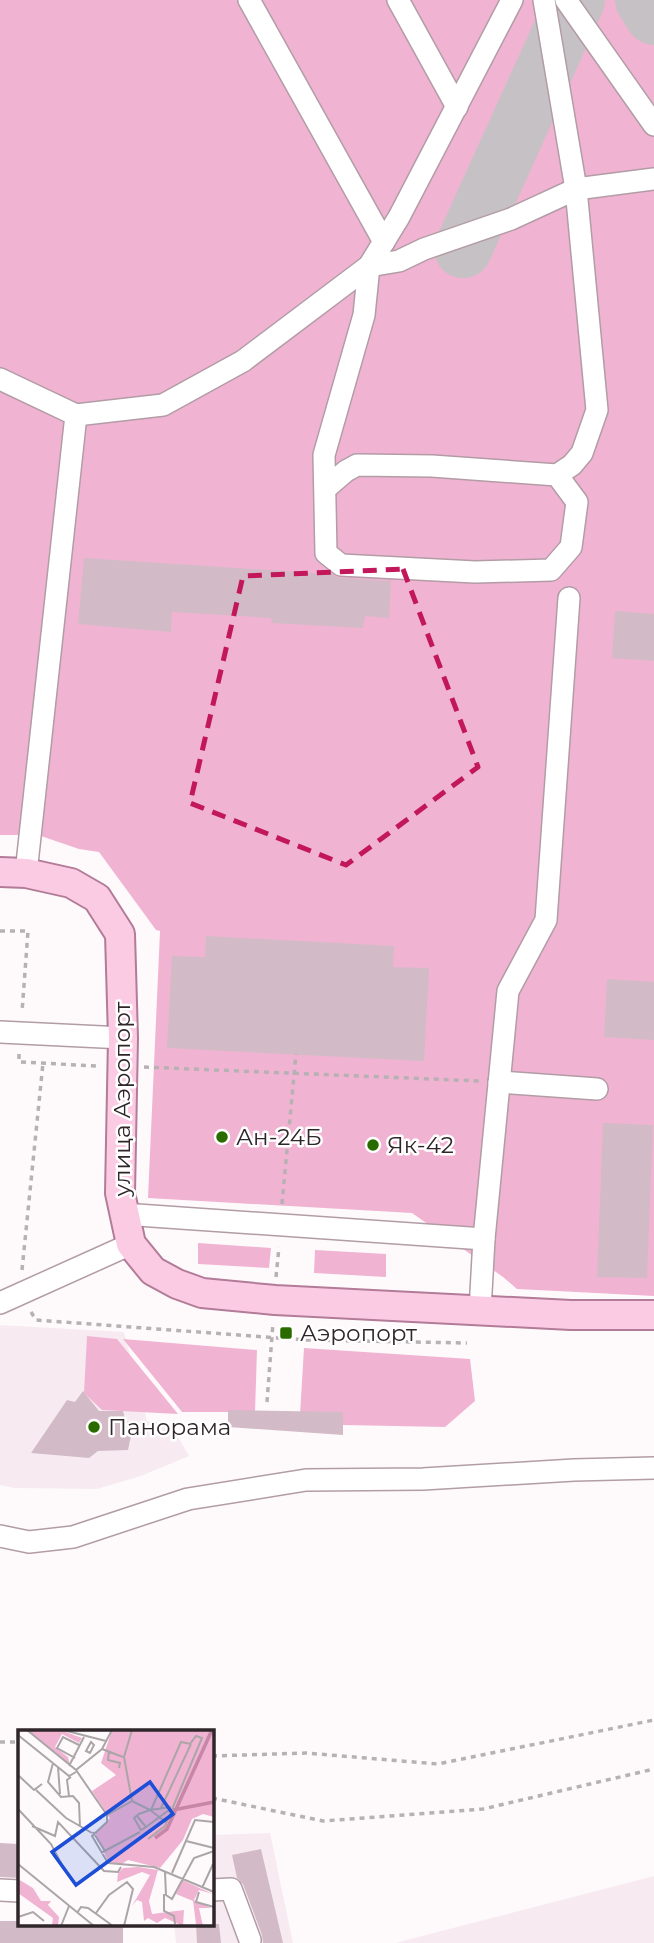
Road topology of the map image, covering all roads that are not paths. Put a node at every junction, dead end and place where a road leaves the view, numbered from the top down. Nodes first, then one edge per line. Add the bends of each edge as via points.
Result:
1 (249, 0) edge
2 (398, 0) edge
3 (512, 0) edge
4 (544, 0) edge
5 (566, 0) edge
6 (457, 107) junction
7 (654, 125) edge
8 (654, 179) edge
9 (576, 189) junction
10 (384, 242) junction
11 (369, 266) junction
12 (0, 379) edge
13 (76, 415) junction
14 (329, 439) junction
15 (357, 465) junction
16 (557, 475) junction
17 (325, 489) junction
18 (569, 598) dead end
19 (13, 873) edge
20 (10, 1033) edge
21 (123, 1038) junction
22 (499, 1082) junction
23 (597, 1089) dead end
24 (123, 1214) junction
25 (484, 1239) junction
26 (131, 1244) junction
27 (0, 1303) edge
28 (480, 1310) junction
29 (654, 1315) edge
30 (654, 1468) edge
31 (0, 1535) edge
32 (0, 1890) edge
33 (214, 1890) edge
34 (18, 1891) edge
35 (250, 1940) dead end

1 - 10 lane
2 - 6 lane
3 - 6 lane
4 - 9 lane
5 - 7 lane
6 - 10 lane
8 - 9 lane
9 - 11 lane via 399,261
9 - 16 lane via 597,410 582,453
10 - 11 lane
11 - 13 lane via 243,361 163,405
11 - 14 lane via 364,315
12 - 13 lane
13 - 19 lane
14 - 15 lane via 340,455
14 - 17 lane via 324,455
15 - 16 lane
15 - 17 lane
16 - 17 lane via 577,502 570,547 551,570 475,572 341,565 326,553
18 - 22 lane via 546,920 508,991
19 - 21 main road, улица Аэропорт via 71,883 97,898 120,934
20 - 21 lane
21 - 24 main road, улица Аэропорт
22 - 23 lane
22 - 25 lane
24 - 25 lane
24 - 26 main road, улица Аэропорт
25 - 28 lane
26 - 27 lane
26 - 28 main road, улица Аэропорт via 153,1270 202,1293
28 - 29 main road, улица Аэропорт
30 - 31 lane via 306,1480 188,1499 74,1537 29,1542
32 - 34 lane
33 - 35 lane via 231,1889

